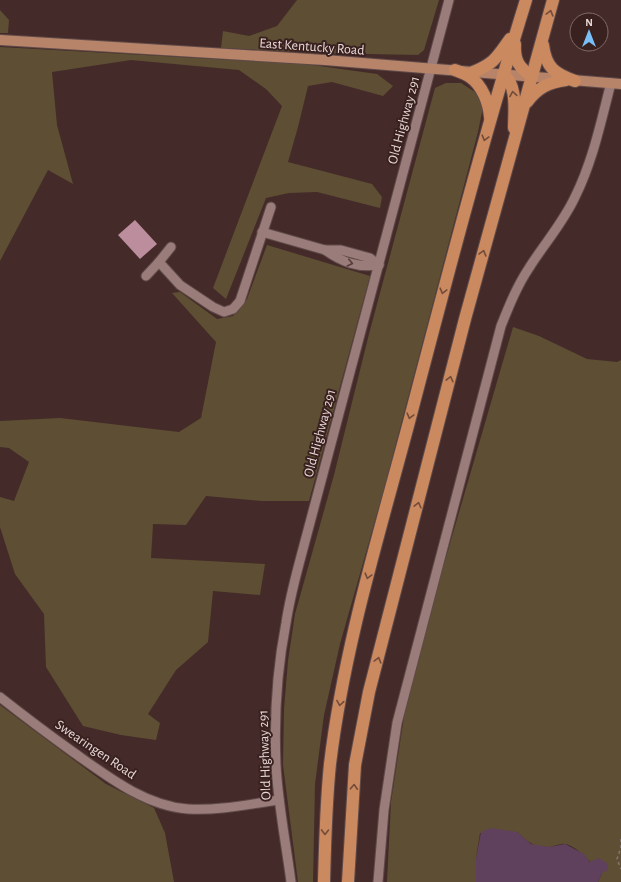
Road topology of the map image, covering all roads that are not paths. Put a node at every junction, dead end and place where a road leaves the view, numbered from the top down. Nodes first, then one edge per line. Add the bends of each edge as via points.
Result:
1 (449, 0) edge
2 (526, 0) edge
3 (553, 0) edge
4 (516, 32) junction
5 (0, 40) edge
6 (542, 41) junction
7 (431, 68) junction
8 (455, 70) junction
9 (473, 72) junction
10 (503, 74) junction
11 (532, 77) junction
12 (571, 80) junction
13 (616, 84) edge
14 (524, 107) junction
15 (490, 120) junction
16 (513, 146) junction
17 (271, 207) dead end
18 (262, 232) junction
19 (171, 248) dead end
20 (159, 262) junction
21 (379, 265) junction
22 (146, 276) dead end
23 (0, 697) edge
24 (279, 800) junction
25 (291, 882) edge
26 (324, 882) edge
27 (348, 882) edge
28 (378, 882) edge

1 - 7 street, Old Highway 291
2 - 4 highway
6 -> 3 highway
4 - 9 highway via 498,57
4 - 10 highway
4 - 11 highway via 514,54 518,64
5 - 7 main road, East Kentucky Road
6 - 11 highway
6 - 12 highway via 550,67
7 - 8 main road, East Kentucky Road
7 - 21 street, Old Highway 291
8 - 9 main road, East Kentucky Road
8 - 15 highway via 470,77 480,87 486,97
9 - 10 main road, East Kentucky Road
10 - 11 main road, East Kentucky Road
10 - 15 highway
16 -> 10 highway via 514,98 510,82
11 - 12 main road, East Kentucky Road
11 - 14 highway
12 - 13 main road, East Kentucky Road
12 - 14 highway via 542,87 533,94
13 - 28 street via 575,198 528,269 501,326 397,723 384,810
14 - 16 highway
15 -> 26 highway via 358,614 342,688 331,762 325,819
27 -> 16 highway via 355,765 369,692 465,319
17 - 18 street
18 - 20 street via 240,301 233,309 224,312 180,286
18 - 21 street via 325,250 341,250 370,258
19 - 20 street
20 - 22 street
21 - 24 street, Old Highway 291 via 299,564 286,623 277,688 276,765
23 - 24 street, Swearingen Road via 115,782 153,801 187,809 215,809
24 - 25 street, Old Highway 291

